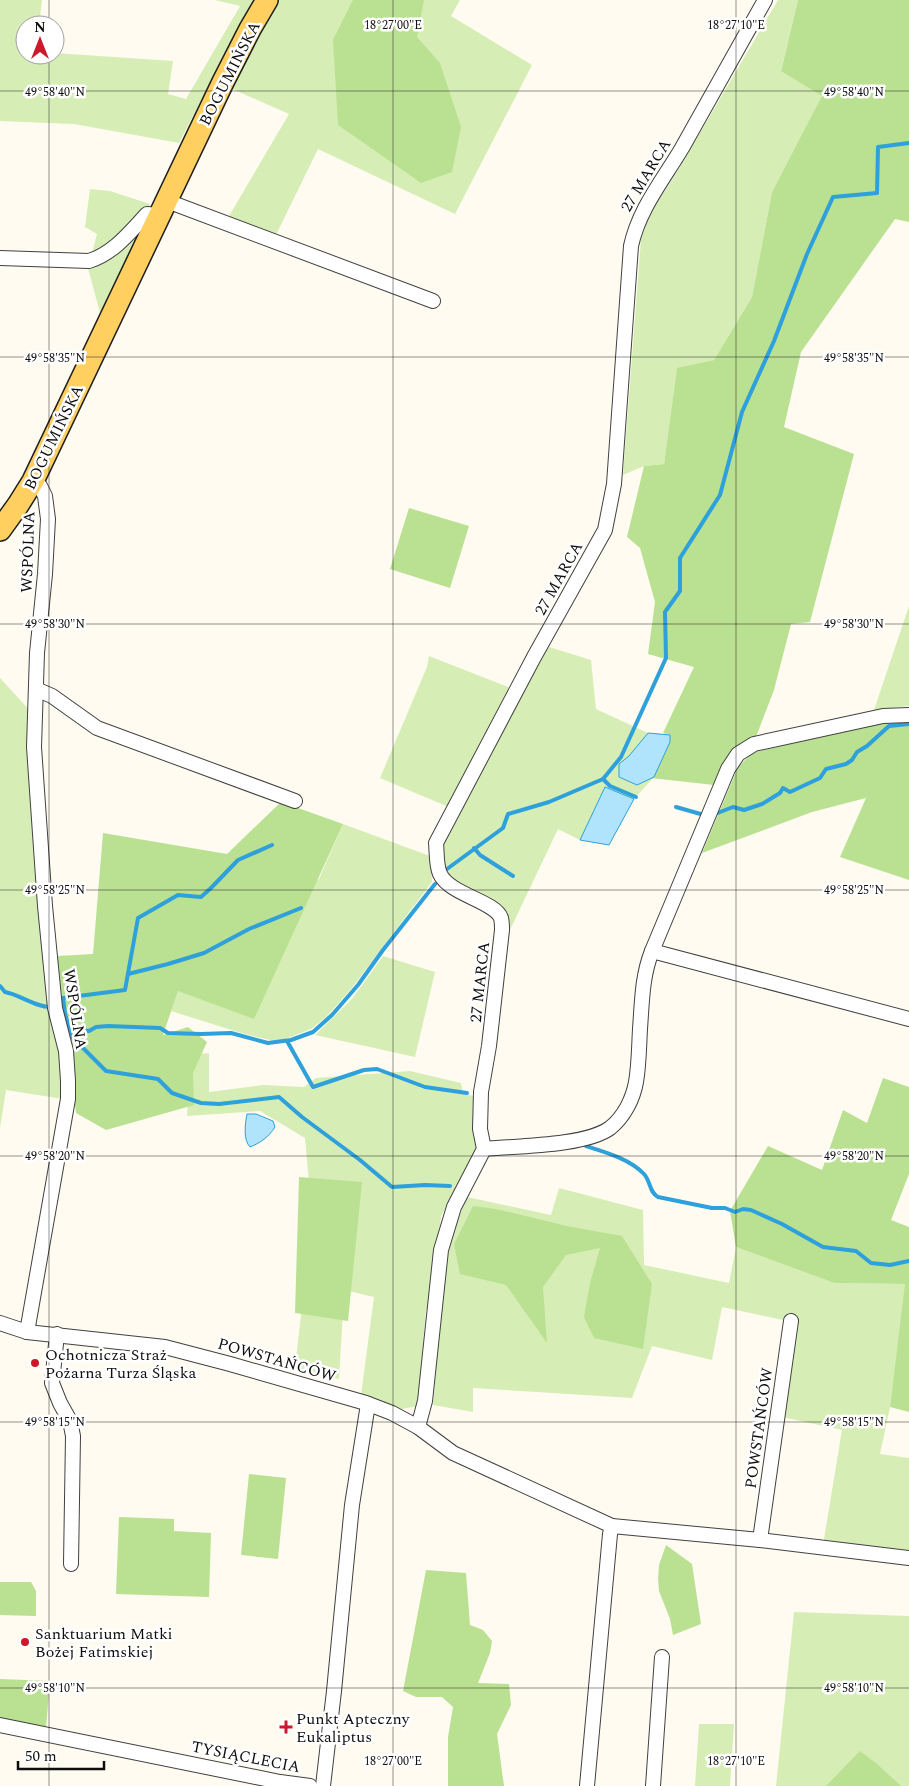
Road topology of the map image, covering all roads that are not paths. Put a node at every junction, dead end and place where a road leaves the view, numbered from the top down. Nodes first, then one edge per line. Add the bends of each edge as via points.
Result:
1 (268, 0) edge
2 (764, 0) edge
3 (163, 208) junction
4 (0, 258) edge
5 (433, 301) dead end
6 (33, 481) junction
7 (3, 523) edge
8 (36, 689) junction
9 (909, 715) edge
10 (294, 801) dead end
11 (652, 951) junction
12 (909, 1019) edge
13 (484, 1149) junction
14 (791, 1321) dead end
15 (0, 1323) edge
16 (27, 1332) junction
17 (57, 1334) junction
18 (368, 1404) junction
19 (418, 1427) junction
20 (612, 1526) junction
21 (760, 1540) junction
22 (909, 1558) edge
23 (71, 1564) dead end
24 (662, 1657) dead end
25 (0, 1725) edge
26 (310, 1786) edge
27 (323, 1786) edge
28 (586, 1786) edge
29 (653, 1786) edge

1 - 3 main road, BOGUMIŃSKA via 223,82
2 - 13 street, 27 MARCA via 682,149 634,228 614,484 605,530 436,843 439,872 444,879 468,897 495,909 501,918 500,954 481,1092 480,1129
3 - 4 street via 147,214 100,258 89,261
3 - 5 street
3 - 6 main road, BOGUMIŃSKA
6 - 7 main road, BOGUMIŃSKA
6 - 8 street, WSPÓLNA via 46,496 48,519
8 - 10 street via 52,696 97,728
8 - 16 street, WSPÓLNA via 34,747 45,906 55,1008 66,1051 68,1099
9 - 11 street via 883,716 754,744 738,754 728,769
11 - 12 street
11 - 13 street via 642,992 636,1082 624,1113 610,1128 595,1135
13 - 19 street via 454,1207 441,1250 425,1402
14 - 21 street, POWSTAŃCÓW
15 - 16 street, POWSTAŃCÓW
16 - 17 street, POWSTAŃCÓW
17 - 18 street, POWSTAŃCÓW via 165,1347
17 - 23 street via 52,1384 70,1421 73,1436
18 - 19 street, POWSTAŃCÓW via 392,1412
18 - 27 street, TYSIĄCLECIA via 352,1505
19 - 20 street, POWSTAŃCÓW via 453,1453
20 - 21 street, POWSTAŃCÓW
20 - 28 street
21 - 22 street, POWSTAŃCÓW
24 - 29 street
25 - 26 street, TYSIĄCLECIA

